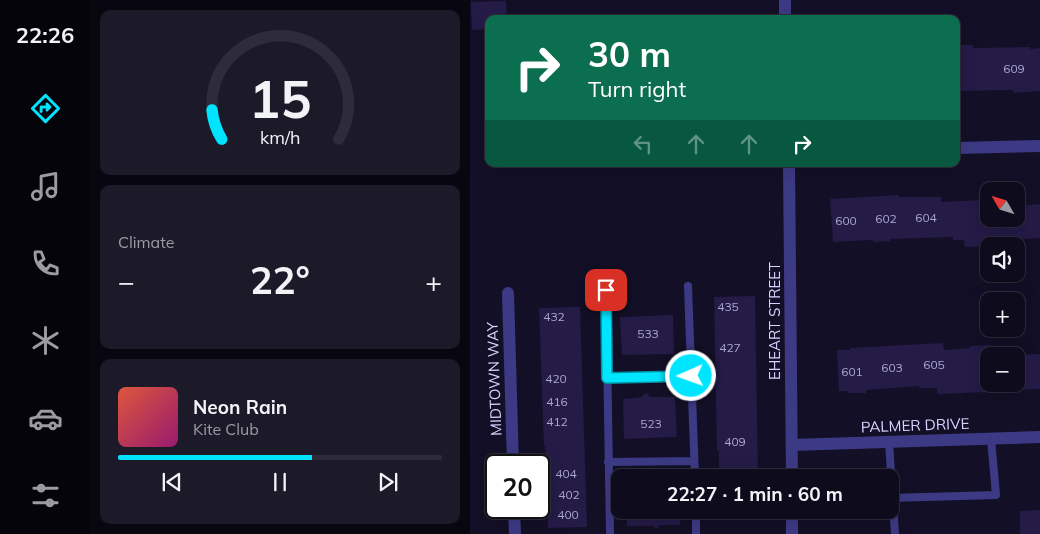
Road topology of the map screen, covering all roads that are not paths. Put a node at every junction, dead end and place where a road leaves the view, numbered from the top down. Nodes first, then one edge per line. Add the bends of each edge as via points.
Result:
1 (785, 0) edge
2 (785, 15) edge
3 (1040, 146) edge
4 (960, 148) edge
5 (789, 167) edge
6 (688, 286) dead end
7 (606, 290) dead end
8 (508, 293) dead end
9 (691, 376) junction
10 (607, 378) junction
11 (1040, 438) edge
12 (991, 439) junction
13 (889, 442) junction
14 (792, 445) junction
15 (513, 454) edge
16 (694, 461) junction
17 (608, 462) junction
18 (694, 469) edge
19 (792, 469) edge
20 (890, 469) edge
21 (899, 498) edge
22 (514, 519) edge
23 (696, 519) edge
24 (792, 519) edge
25 (893, 519) edge
26 (515, 534) edge
27 (610, 534) edge
28 (696, 534) edge
29 (792, 534) edge
30 (895, 534) edge

1 - 2 street
3 - 4 street
5 - 14 street, EHEART STREET
6 - 9 lane
7 - 10 lane
8 - 15 street, MIDTOWN WAY
9 - 10 lane
9 - 16 lane
10 - 17 lane
11 - 12 street, PALMER DRIVE
12 - 13 street, PALMER DRIVE
12 - 21 lane via 996,495
13 - 14 street, PALMER DRIVE
13 - 20 lane
14 - 19 street, EHEART STREET
16 - 17 lane
16 - 18 lane
17 - 27 lane
22 - 26 street
23 - 28 lane
24 - 29 street
25 - 30 lane

